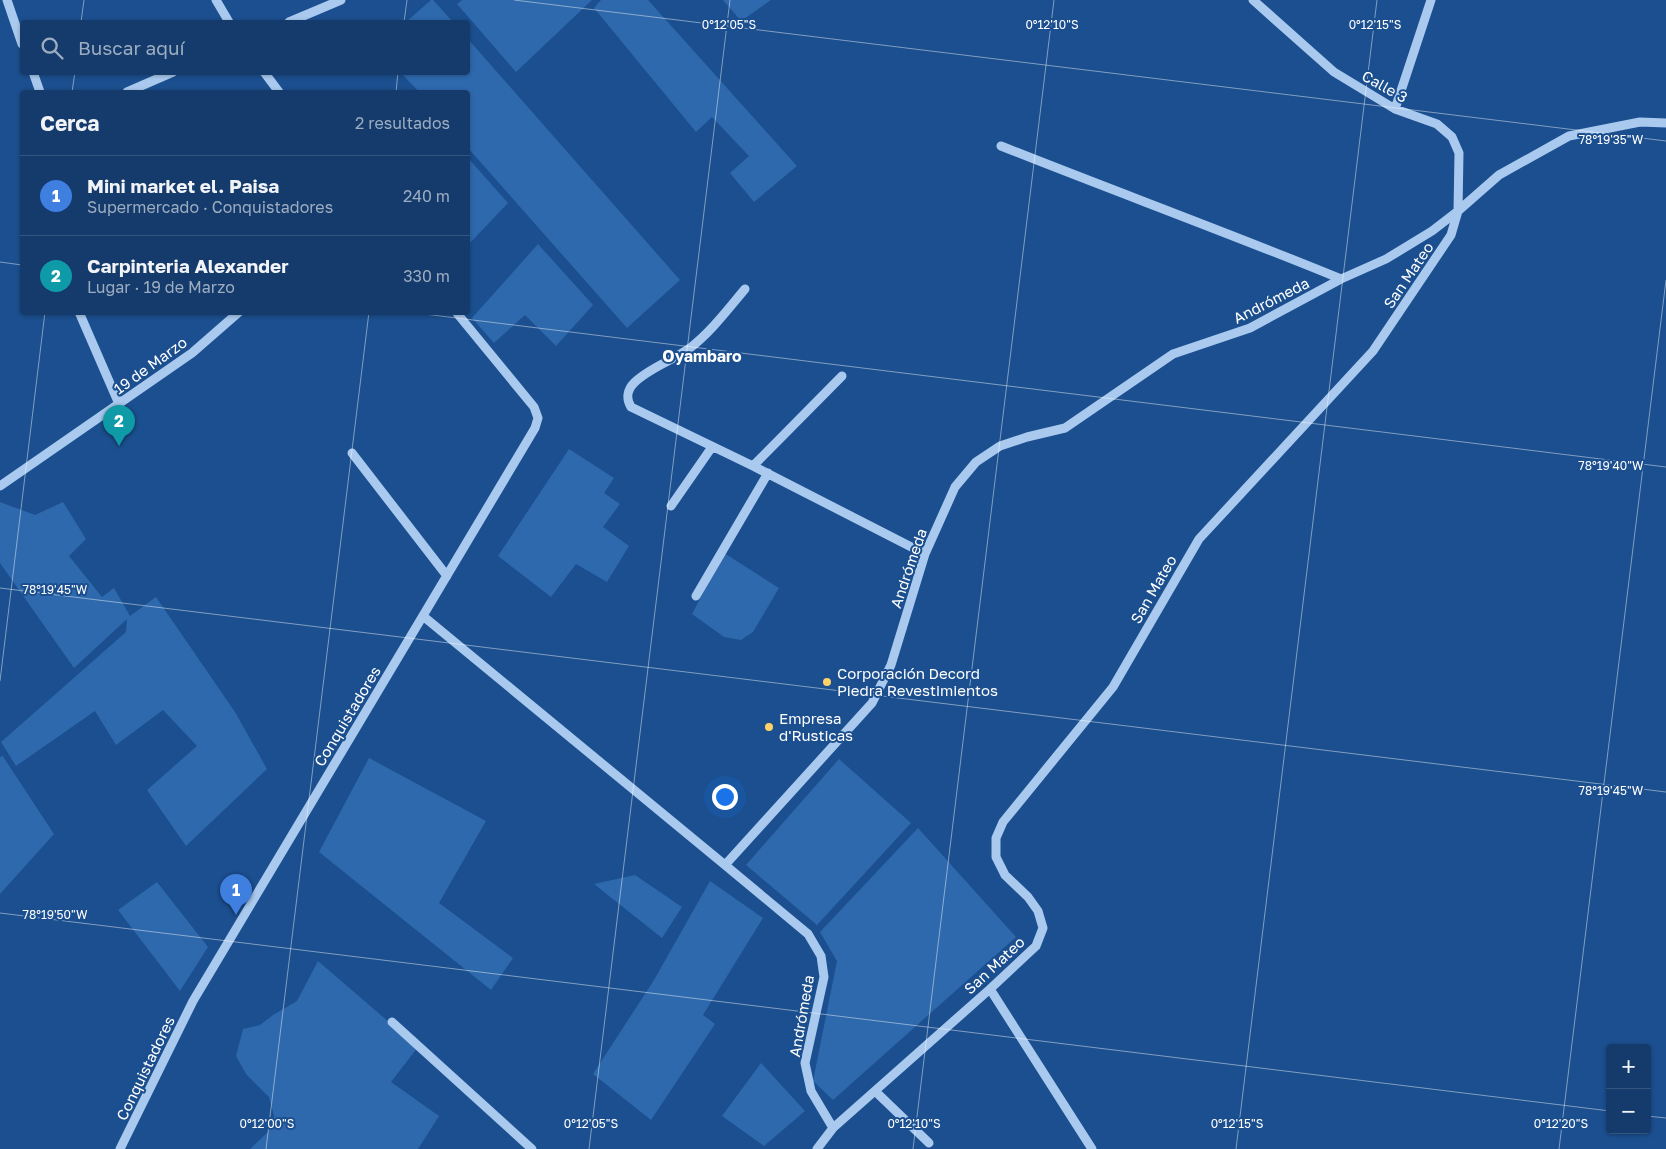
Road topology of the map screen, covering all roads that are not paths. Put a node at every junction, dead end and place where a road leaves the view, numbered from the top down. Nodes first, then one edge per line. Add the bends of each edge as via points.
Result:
1 (7, 0) edge
2 (216, 0) edge
3 (341, 0) edge
4 (1253, 0) edge
5 (1431, 0) edge
6 (228, 20) edge
7 (294, 20) edge
8 (20, 38) edge
9 (34, 75) edge
10 (166, 75) edge
11 (266, 75) edge
12 (39, 90) edge
13 (132, 90) edge
14 (278, 90) edge
15 (1395, 109) junction
16 (1666, 123) edge
17 (1001, 146) dead end
18 (1458, 211) junction
19 (1341, 280) junction
20 (745, 289) dead end
21 (80, 315) edge
22 (236, 315) edge
23 (458, 315) edge
24 (842, 376) dead end
25 (119, 404) junction
26 (712, 447) junction
27 (352, 453) dead end
28 (753, 466) junction
29 (768, 474) junction
30 (0, 486) edge
31 (671, 506) dead end
32 (925, 554) junction
33 (446, 576) junction
34 (696, 596) dead end
35 (423, 616) junction
36 (725, 865) junction
37 (990, 989) junction
38 (392, 1022) dead end
39 (875, 1091) junction
40 (834, 1128) junction
41 (929, 1143) dead end
42 (120, 1149) edge
43 (532, 1149) edge
44 (816, 1149) edge
45 (1092, 1149) edge

1 - 8 street
2 - 6 street
3 - 7 street
4 - 15 street, Calle 3 via 1334,72
5 - 15 street
9 - 12 street
10 - 13 street
11 - 14 street
15 - 18 street, Calle 3 via 1436,124 1452,137 1459,153
16 - 18 street via 1640,122 1569,136 1499,175
17 - 19 street
18 - 19 street, Andrómeda via 1432,231
18 - 37 street, San Mateo via 1451,235 1373,351 1199,539 1113,687 1002,822 996,838 996,857 1005,875 1038,911 1043,928 1036,946
19 - 32 street, Andrómeda via 1250,328 1173,354 1065,428 1000,446 976,462 955,487
20 - 26 street via 714,326 690,348 633,383 627,393 631,407
21 - 25 street
22 - 25 street, 19 de Marzo via 192,353
23 - 33 street, Conquistadores via 534,406 538,418
24 - 28 street
25 - 30 street, 19 de Marzo
26 - 28 street
26 - 31 street
27 - 33 street
28 - 29 street
29 - 32 street
29 - 34 street
32 - 36 street, Andrómeda via 891,665 872,703
33 - 35 street, Conquistadores
35 - 36 street
35 - 42 street, Conquistadores via 193,1001
36 - 40 street, Andrómeda via 808,934 821,956 824,977 805,1063 811,1092
37 - 39 street, San Mateo
37 - 45 street
38 - 43 street
39 - 40 street, San Mateo
39 - 41 street
40 - 44 street, San Mateo

